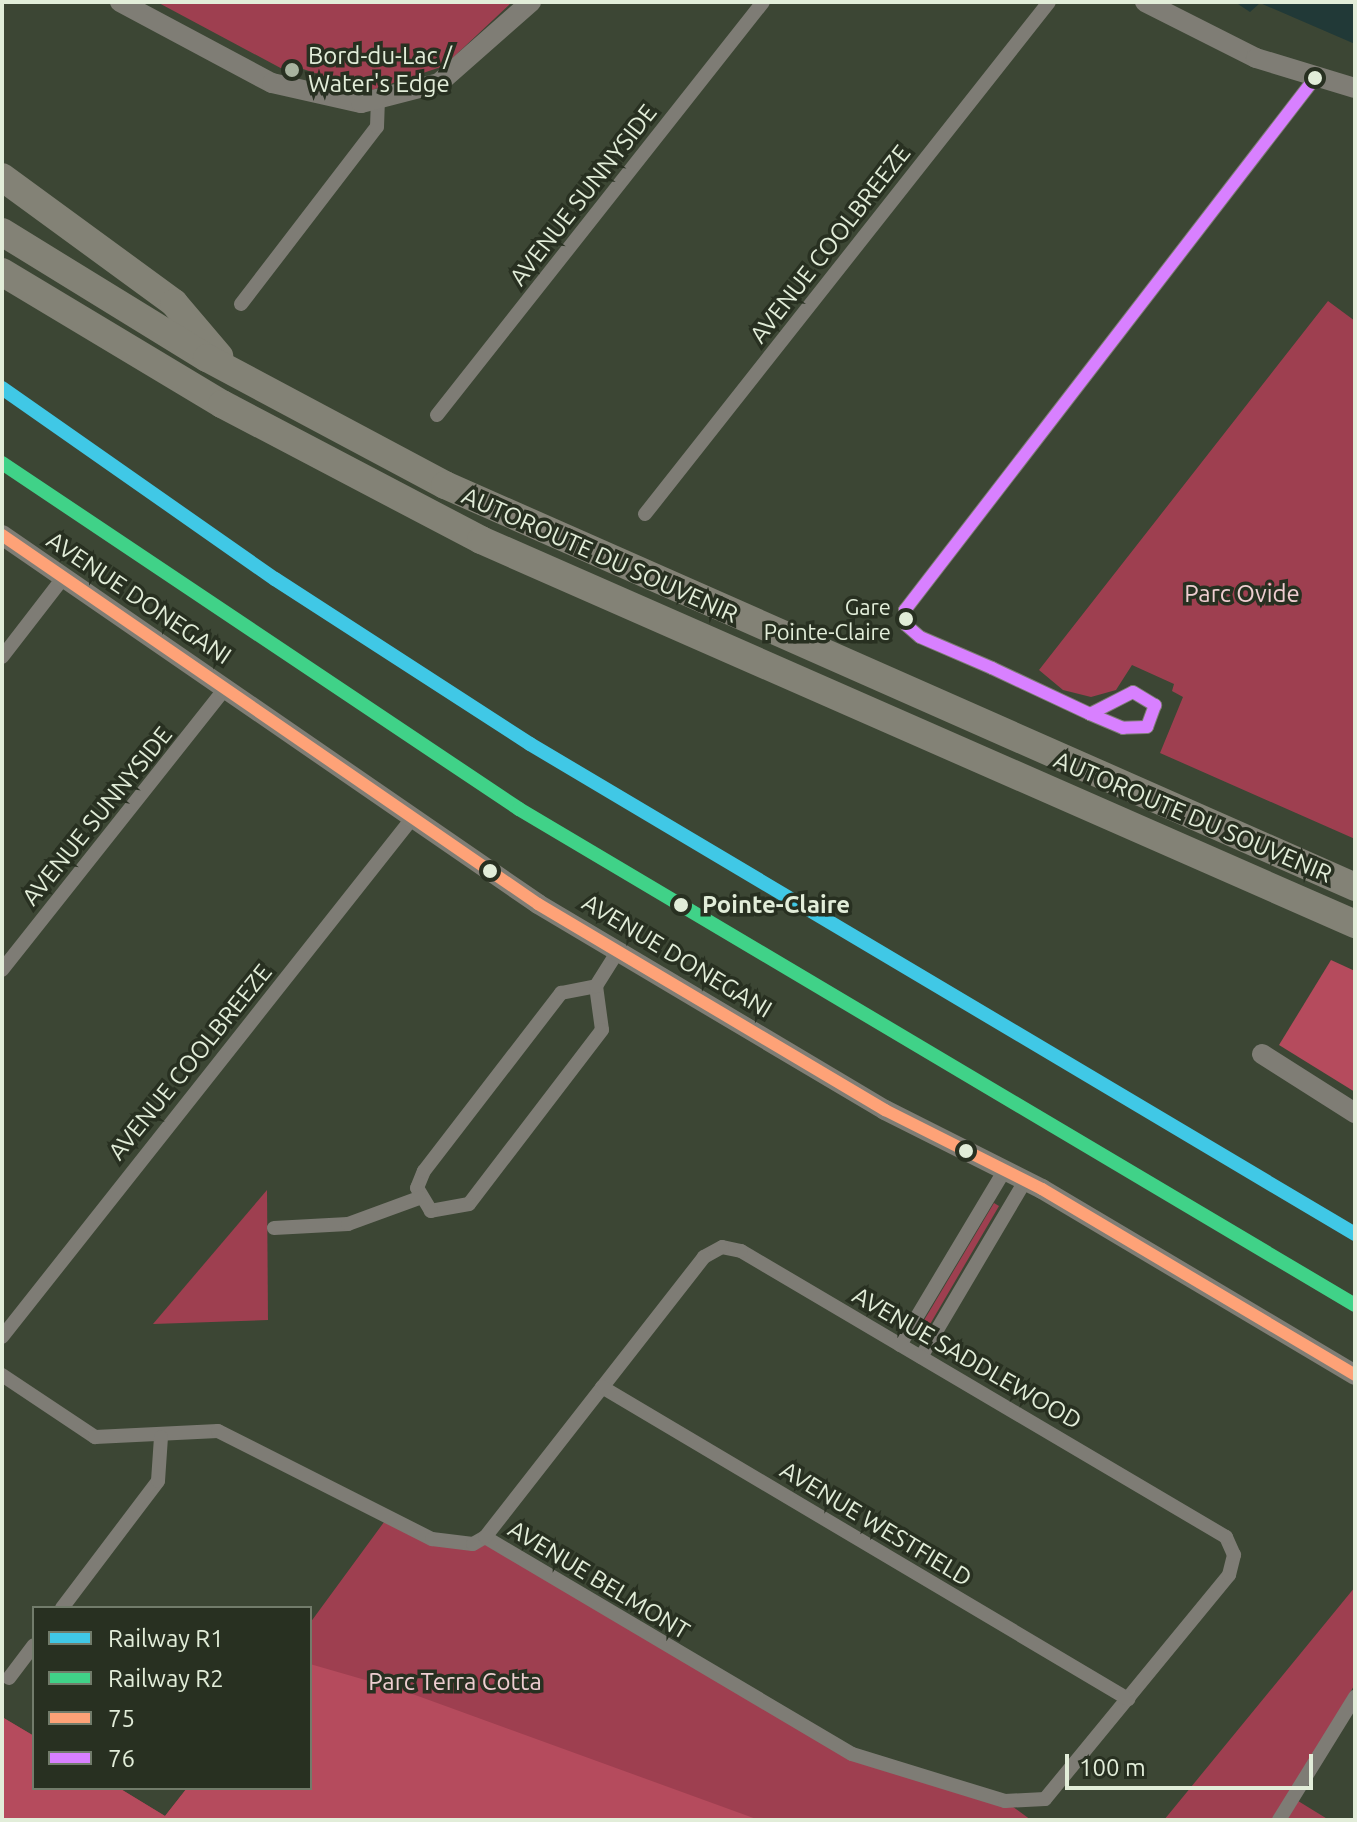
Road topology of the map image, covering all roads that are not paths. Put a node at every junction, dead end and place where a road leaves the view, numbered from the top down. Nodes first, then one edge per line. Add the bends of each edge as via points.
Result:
1 (120, 2) edge
2 (531, 2) edge
3 (763, 2) edge
4 (1049, 2) edge
5 (1145, 2) edge
6 (1315, 78) junction
7 (1355, 88) edge
8 (378, 102) junction
9 (2, 177) edge
10 (2, 232) edge
11 (2, 272) edge
12 (241, 304) dead end
13 (234, 372) junction
14 (437, 415) dead end
15 (645, 514) dead end
16 (2, 535) edge
17 (63, 578) junction
18 (2, 657) edge
19 (225, 689) junction
20 (1090, 714) dead end
21 (414, 816) junction
22 (1355, 887) edge
23 (1355, 924) edge
24 (618, 951) junction
25 (2, 970) edge
26 (596, 986) junction
27 (1262, 1054) dead end
28 (1355, 1113) edge
29 (1004, 1171) junction
30 (1025, 1181) junction
31 (419, 1198) junction
32 (274, 1228) dead end
33 (2, 1337) edge
34 (900, 1345) junction
35 (921, 1357) junction
36 (2, 1375) edge
37 (1355, 1375) edge
38 (602, 1387) junction
39 (161, 1437) junction
40 (485, 1537) junction
41 (64, 1606) edge
42 (32, 1648) edge
43 (9, 1678) dead end
44 (1355, 1697) edge
45 (1128, 1699) junction
46 (1045, 1799) joint
47 (1279, 1820) edge

1 - 8 street via 285,88
2 - 8 street via 450,75
3 - 14 street, AVENUE SUNNYSIDE
4 - 15 street, AVENUE COOLBREEZE
5 - 6 street via 1247,54
6 - 7 street
6 - 20 street via 905,610 906,625 920,637
8 - 12 street via 377,127
9 - 13 highway via 174,303
10 - 13 highway, AUTOROUTE DU SOUVENIR
11 - 23 highway, AUTOROUTE DU SOUVENIR via 222,404 470,535
13 - 22 highway, AUTOROUTE DU SOUVENIR via 564,542
16 - 17 street, AVENUE DONEGANI
17 - 18 street
17 - 19 street, AVENUE DONEGANI
19 - 21 street, AVENUE DONEGANI
19 - 25 street, AVENUE SUNNYSIDE
21 - 24 street, AVENUE DONEGANI
21 - 33 street, AVENUE COOLBREEZE
24 - 26 street
24 - 29 street, AVENUE DONEGANI via 897,1118
26 - 31 street via 561,993 424,1171
26 - 31 street via 602,1030 469,1204 441,1214
27 - 28 street
29 - 30 street, AVENUE DONEGANI
29 - 34 street
30 - 35 street
30 - 37 street, AVENUE DONEGANI
31 - 32 street via 348,1224
34 - 35 street, AVENUE SADDLEWOOD
34 - 38 street, AVENUE SADDLEWOOD via 741,1251 722,1247 704,1257
35 - 45 street, AVENUE SADDLEWOOD via 1226,1537 1234,1555 1229,1575
36 - 39 street, AVENUE BELMONT via 95,1437
38 - 40 street, AVENUE SADDLEWOOD
38 - 45 street, AVENUE WESTFIELD
39 - 40 street, AVENUE BELMONT via 218,1431 432,1539 473,1544
39 - 41 street via 158,1481
40 - 46 street, AVENUE BELMONT via 852,1754 1005,1801
42 - 43 street
44 - 47 street
45 - 46 street, AVENUE SADDLEWOOD

